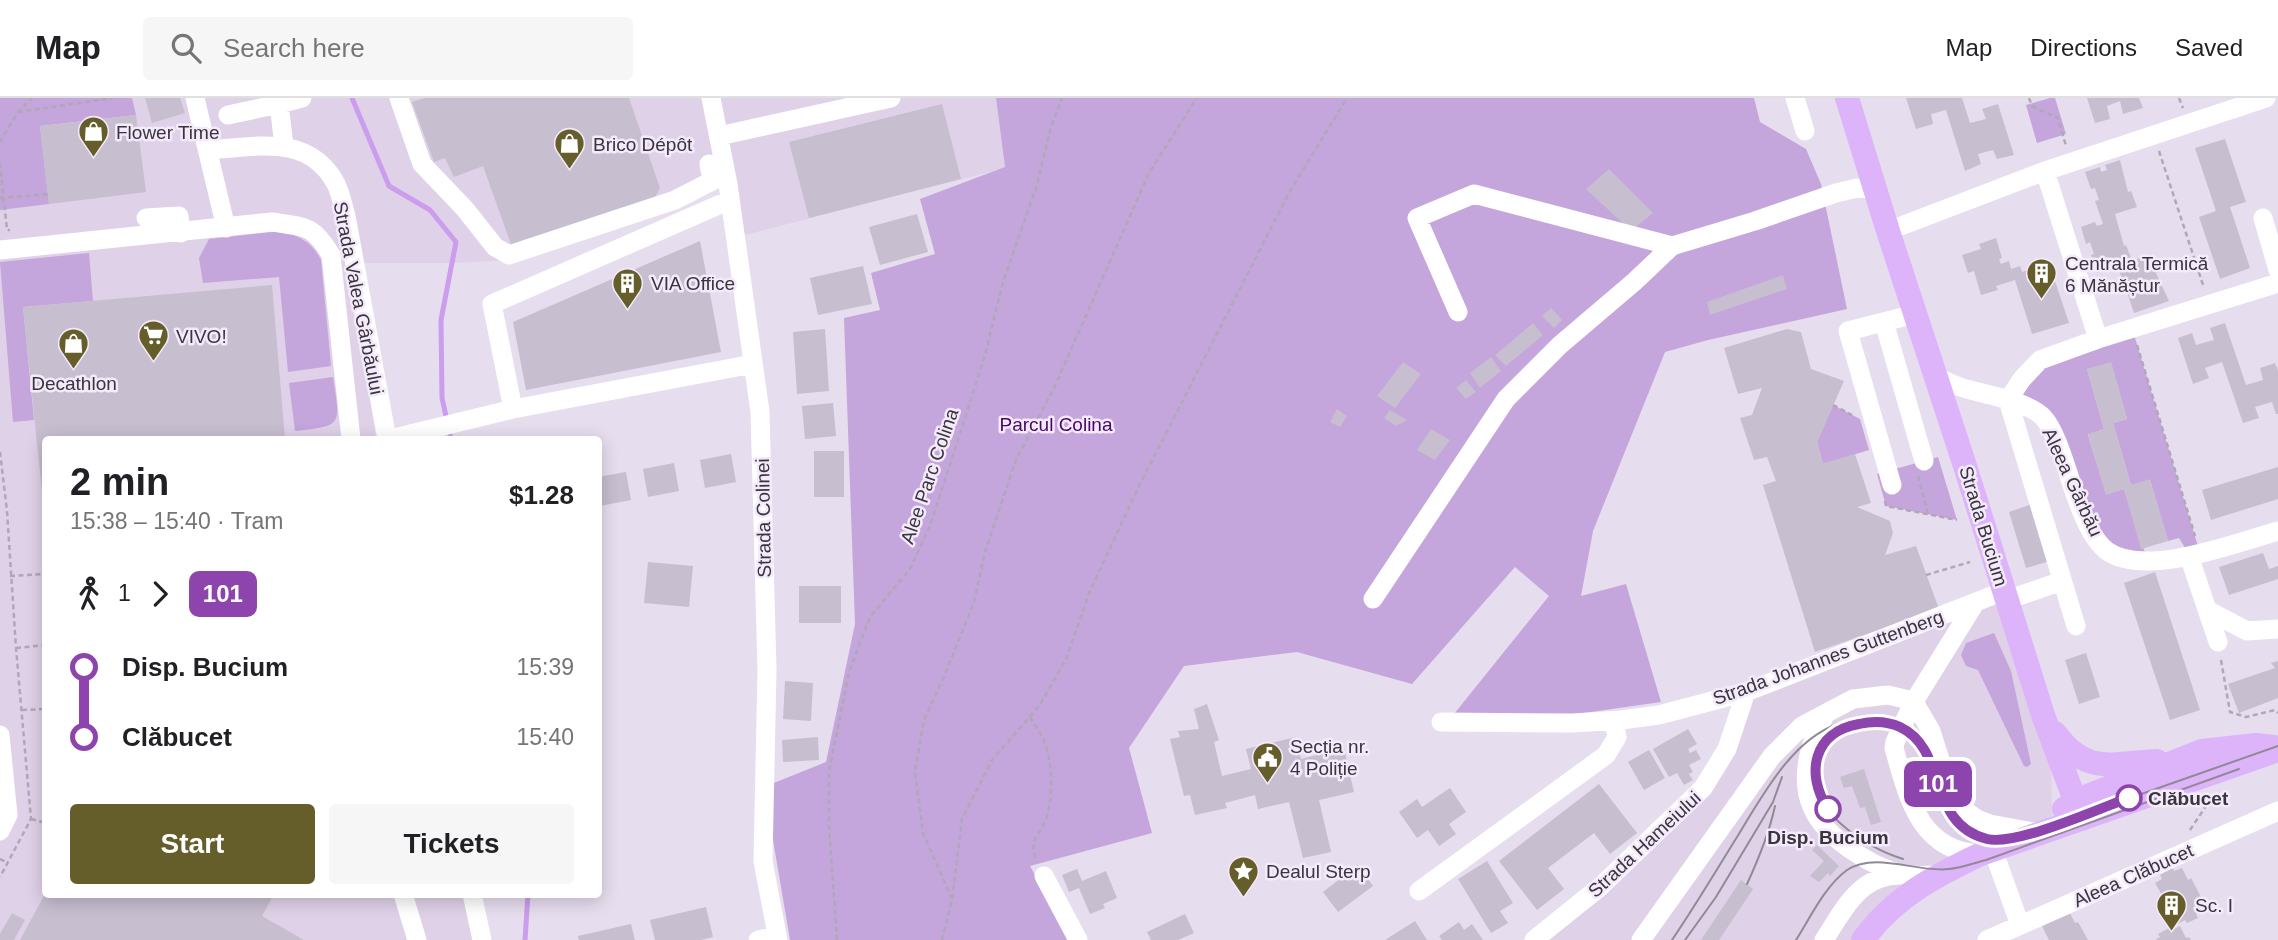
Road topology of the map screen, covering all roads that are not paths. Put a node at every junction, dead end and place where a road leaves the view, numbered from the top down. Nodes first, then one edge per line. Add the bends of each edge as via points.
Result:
1 (195, 98) edge
2 (302, 98) edge
3 (399, 98) edge
4 (711, 98) edge
5 (891, 98) edge
6 (1795, 98) edge
7 (1847, 98) edge
8 (2266, 98) edge
9 (279, 104) junction
10 (228, 116) dead end
11 (1805, 131) dead end
12 (719, 136) junction
13 (284, 146) junction
14 (208, 150) junction
15 (709, 164) dead end
16 (1868, 166) junction
17 (2045, 171) junction
18 (1875, 189) junction
19 (1836, 193) junction
20 (730, 200) junction
21 (146, 218) dead end
22 (2263, 218) dead end
23 (226, 228) junction
24 (1888, 231) junction
25 (181, 233) junction
26 (1671, 246) junction
27 (0, 250) edge
28 (2278, 270) edge
29 (2278, 283) edge
30 (1458, 312) dead end
31 (1915, 314) junction
32 (1884, 321) junction
33 (2098, 339) junction
34 (753, 364) junction
35 (1934, 375) junction
36 (2008, 400) junction
37 (513, 409) junction
38 (351, 436) edge
39 (388, 436) edge
40 (400, 436) edge
41 (1921, 469) road end
42 (1892, 485) dead end
43 (2278, 531) edge
44 (2195, 555) junction
45 (2062, 581) junction
46 (2005, 596) junction
47 (1373, 599) dead end
48 (1975, 603) junction
49 (2208, 611) junction
50 (2076, 626) dead end
51 (2278, 629) edge
52 (2218, 642) road end
53 (1746, 692) junction
54 (1913, 703) junction
55 (1826, 714) junction
56 (2043, 715) junction
57 (1614, 721) junction
58 (1440, 722) dead end
59 (0, 735) edge
60 (2278, 748) edge
61 (2183, 759) junction
62 (2079, 810) junction
63 (2278, 811) edge
64 (3, 821) edge
65 (2046, 824) junction
66 (1987, 852) junction
67 (1910, 875) junction
68 (1938, 875) junction
69 (1044, 876) road end
70 (1419, 891) dead end
71 (404, 898) edge
72 (473, 898) edge
73 (2020, 925) junction
74 (771, 938) edge
75 (417, 940) edge
76 (482, 940) edge
77 (1078, 940) edge
78 (1534, 940) edge
79 (1641, 940) edge
80 (1824, 940) edge
81 (1863, 940) edge
82 (1987, 940) edge

1 - 14 street
2 - 9 street
3 - 15 street via 422,164 495,247 509,255 675,200 712,181
4 - 12 street, Strada Colinei
5 - 12 street
6 - 11 street
7 - 16 main road, Strada Bucium
8 - 17 street
9 - 10 street
9 - 13 street
12 - 20 street, Strada Colinei
13 - 14 street, Strada Valea Gârbăului
13 - 39 street, Strada Valea Gârbăului via 322,163 337,186
14 - 23 street
16 - 18 main road, Strada Bucium
16 - 19 street
17 - 24 street
17 - 33 street
18 - 19 street
18 - 24 main road, Strada Bucium
19 - 26 street
20 - 34 street, Strada Colinei
20 - 37 street via 492,304
21 - 25 street via 179,216
22 - 28 street
23 - 25 street
23 - 38 street via 272,222 300,226 319,235 331,255
24 - 31 main road, Strada Bucium
25 - 27 street
26 - 30 street via 1474,194 1417,218
26 - 47 street via 1506,399
29 - 33 street
31 - 32 street
31 - 35 main road, Strada Bucium
32 - 41 street
32 - 42 street via 1848,331
33 - 36 street via 2040,360
34 - 37 street
34 - 74 street, Strada Colinei via 760,412 767,670 763,862
35 - 36 street
35 - 46 main road, Strada Bucium
36 - 44 street, Aleea Gârbău via 2044,418 2081,508 2107,550 2148,562
36 - 45 street
37 - 40 street
43 - 44 street, Aleea Gârbău
44 - 49 street
45 - 46 street, Strada Johannes Guttenberg
45 - 50 street
46 - 48 street, Strada Johannes Guttenberg
46 - 56 main road, Strada Bucium
48 - 53 street, Strada Johannes Guttenberg
48 - 54 street
49 - 51 street via 2247,631
49 - 52 street
53 - 57 street, Strada Johannes Guttenberg via 1659,715
53 - 78 street, Strada Hameiului via 1727,749 1703,788 1601,886
54 - 55 street via 1894,695 1862,697
54 - 65 street via 1931,731 1950,792 1960,807 1990,824
54 - 66 street via 1894,748 1916,813 1945,845 1956,851
55 - 67 street via 1814,735 1809,762 1812,809 1850,849 1873,863
55 - 79 street via 1802,726 1772,756
56 - 61 main road via 2075,754 2092,763
56 - 62 main road, Strada Bucium
56 - 65 main road via 2051,755
57 - 58 street, Strada Johannes Guttenberg
57 - 70 street via 1617,737 1606,755
59 - 64 street
60 - 61 main road via 2237,746
60 - 62 main road
61 - 62 main road
62 - 65 main road
63 - 73 street, Aleea Clăbucet
65 - 66 main road
66 - 68 main road
66 - 73 street
67 - 68 street
67 - 80 street via 1884,876 1868,883 1853,896
68 - 81 main road via 1890,908
69 - 77 street
71 - 75 street
72 - 76 street
73 - 82 street, Aleea Clăbucet

